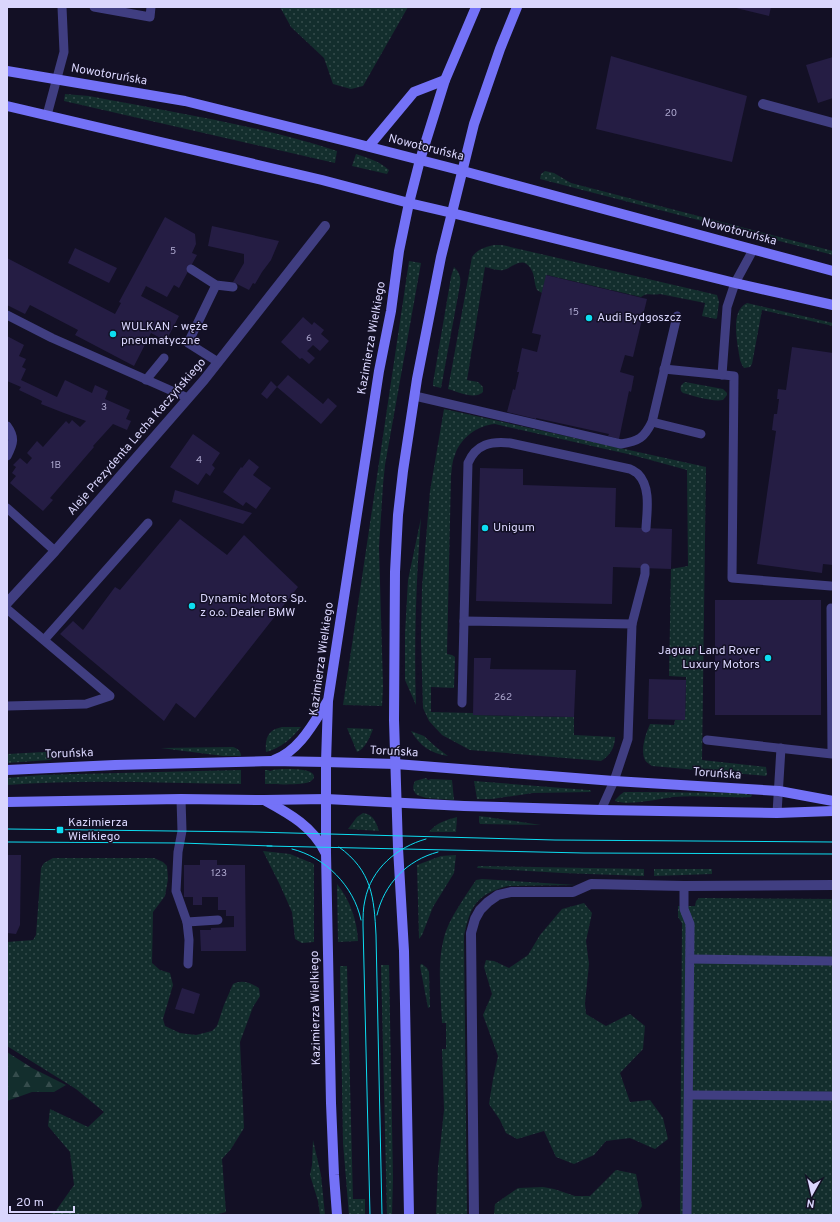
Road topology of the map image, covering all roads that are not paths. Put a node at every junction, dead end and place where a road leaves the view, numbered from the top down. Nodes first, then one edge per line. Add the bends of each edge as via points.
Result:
1 (62, 7) edge
2 (94, 7) edge
3 (151, 7) edge
4 (476, 7) edge
5 (517, 7) edge
6 (7, 71) edge
7 (57, 80) junction
8 (445, 80) junction
9 (763, 104) dead end
10 (7, 106) edge
11 (48, 115) junction
12 (833, 123) edge
13 (369, 146) junction
14 (420, 160) junction
15 (463, 170) junction
16 (409, 203) junction
17 (452, 213) junction
18 (325, 226) dead end
19 (753, 250) junction
20 (191, 269) dead end
21 (833, 271) edge
22 (735, 283) junction
23 (216, 286) junction
24 (233, 287) dead end
25 (833, 305) edge
26 (7, 315) edge
27 (677, 316) dead end
28 (164, 358) dead end
29 (218, 362) junction
30 (664, 369) junction
31 (722, 375) junction
32 (146, 380) junction
33 (415, 396) junction
34 (188, 398) junction
35 (652, 422) junction
36 (7, 426) edge
37 (701, 434) dead end
38 (7, 456) edge
39 (7, 508) edge
40 (148, 523) dead end
41 (646, 528) dead end
42 (55, 551) junction
43 (645, 568) dead end
44 (831, 586) dead end
45 (7, 603) edge
46 (831, 608) dead end
47 (7, 609) edge
48 (464, 621) junction
49 (632, 624) junction
50 (44, 640) junction
51 (328, 701) junction
52 (462, 702) dead end
53 (7, 706) edge
54 (707, 740) dead end
55 (781, 748) junction
56 (271, 761) junction
57 (326, 762) junction
58 (396, 764) junction
59 (7, 770) edge
60 (614, 781) junction
61 (779, 791) junction
62 (182, 799) junction
63 (326, 799) junction
64 (264, 800) junction
65 (833, 800) edge
66 (7, 802) edge
67 (396, 803) junction
68 (601, 810) junction
69 (833, 811) edge
70 (777, 813) junction
71 (326, 853) junction
72 (833, 885) edge
73 (684, 886) junction
74 (218, 920) dead end
75 (187, 922) junction
76 (690, 958) junction
77 (833, 961) edge
78 (188, 964) dead end
79 (689, 1095) junction
80 (833, 1096) edge
81 (338, 1215) edge
82 (410, 1215) edge
83 (474, 1215) edge
84 (687, 1215) edge

1 - 7 lane via 64,52
2 - 3 lane via 150,17
4 - 8 main road
5 - 15 main road via 474,124
6 - 7 main road, Nowotoruńska
7 - 11 lane
7 - 13 main road, Nowotoruńska via 185,101
8 - 13 main road via 414,92
8 - 14 main road
9 - 12 street
10 - 11 main road
11 - 16 main road
13 - 14 main road, Nowotoruńska
14 - 15 main road, Nowotoruńska
14 - 16 main road, Kazimierza Wielkiego
15 - 17 main road
15 - 19 main road, Nowotoruńska
16 - 17 main road
16 - 51 main road, Kazimierza Wielkiego via 379,371
17 - 22 main road
17 - 33 main road via 437,276
18 - 29 street, Aleje Prezydenta Lecha Kaczyńskiego
19 - 21 main road, Nowotoruńska
19 - 22 lane
20 - 23 lane
22 - 25 main road
22 - 31 lane via 727,307
23 - 24 lane
23 - 29 lane via 188,343
26 - 32 lane
27 - 30 lane
28 - 32 lane
29 - 34 street, Aleje Prezydenta Lecha Kaczyńskiego
30 - 31 lane
30 - 35 lane
31 - 44 lane via 734,376 732,578
32 - 34 lane
33 - 35 lane via 621,444 634,442 646,434
33 - 58 main road via 403,471 395,572
34 - 42 street, Aleje Prezydenta Lecha Kaczyńskiego
35 - 37 lane
36 - 38 lane via 13,436
39 - 42 lane
40 - 50 lane
41 - 48 lane via 646,490 638,473 630,469 510,443 483,446 476,450 468,463
42 - 45 street, Aleje Prezydenta Lecha Kaczyńskiego
43 - 49 lane
46 - 55 lane via 832,754
47 - 50 lane
48 - 49 lane
48 - 52 lane
49 - 60 lane via 628,739
50 - 53 lane via 110,696 86,704
51 - 56 main road via 298,744
51 - 57 main road, Kazimierza Wielkiego
54 - 55 lane
55 - 61 lane
56 - 57 main road, Toruńska
56 - 59 main road, Toruńska
57 - 58 main road, Toruńska
57 - 63 main road, Kazimierza Wielkiego
58 - 60 main road, Toruńska
58 - 67 main road
60 - 61 main road, Toruńska
60 - 68 lane
61 - 65 main road, Toruńska
61 - 70 lane
62 - 64 main road
62 - 66 main road
62 - 75 lane via 182,831 176,891
63 - 64 main road
63 - 67 main road
63 - 71 main road, Kazimierza Wielkiego
64 - 71 main road via 304,824
67 - 68 main road
67 - 82 main road via 404,951
68 - 70 main road
69 - 70 main road
71 - 81 main road, Kazimierza Wielkiego via 334,1175
72 - 73 street
73 - 76 lane via 684,909 690,924
73 - 83 street via 591,884 573,892 511,892 498,895 480,910 471,933
74 - 75 lane
75 - 78 lane
76 - 77 lane
76 - 79 lane
79 - 80 lane
79 - 84 lane

